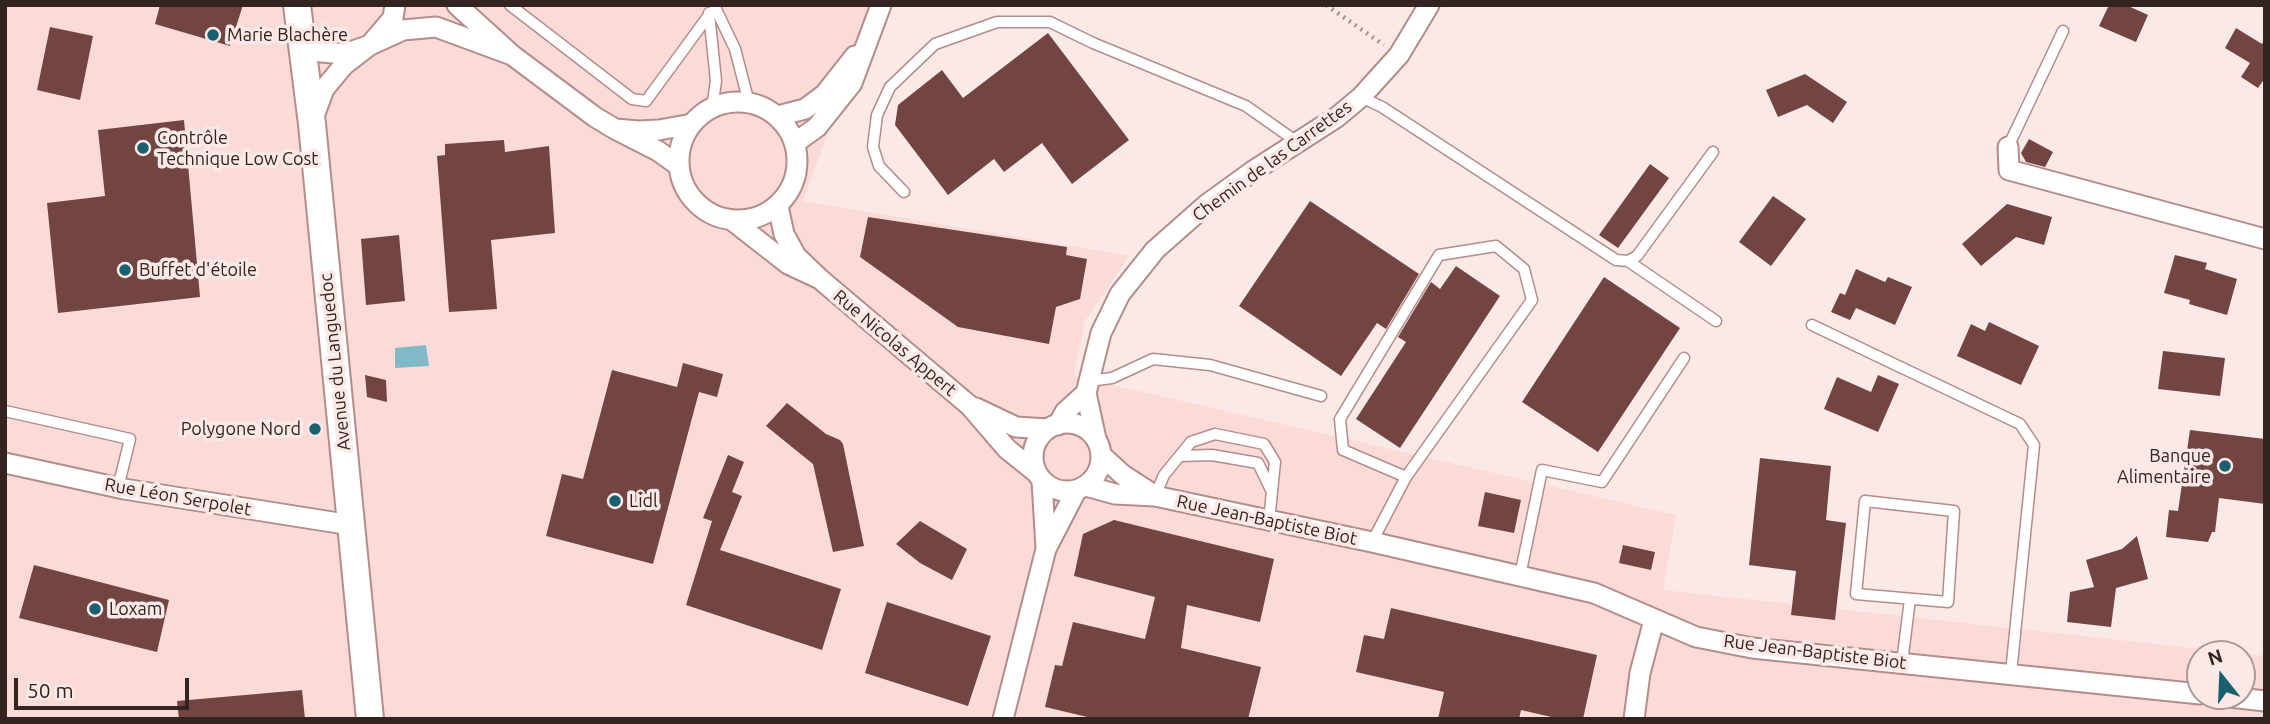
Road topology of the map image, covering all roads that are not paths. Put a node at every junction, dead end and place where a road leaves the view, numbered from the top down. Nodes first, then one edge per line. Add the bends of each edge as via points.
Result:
1 (297, 5) edge
2 (395, 5) edge
3 (457, 5) edge
4 (510, 5) edge
5 (881, 5) edge
6 (1429, 5) edge
7 (711, 8) edge
8 (2063, 31) dead end
9 (866, 40) junction
10 (301, 43) junction
11 (370, 45) junction
12 (512, 55) junction
13 (1361, 97) junction
14 (749, 103) junction
15 (712, 108) junction
16 (778, 116) junction
17 (312, 124) junction
18 (692, 124) junction
19 (615, 129) junction
20 (1297, 142) junction
21 (795, 143) junction
22 (2008, 147) joint
23 (1713, 152) dead end
24 (679, 166) junction
25 (904, 192) dead end
26 (778, 206) junction
27 (733, 221) junction
28 (2265, 239) edge
29 (1628, 261) junction
30 (820, 279) junction
31 (1716, 321) dead end
32 (1812, 325) dead end
33 (1684, 358) dead end
34 (1087, 387) junction
35 (1321, 396) dead end
36 (970, 405) junction
37 (5, 411) edge
38 (1053, 427) junction
39 (1099, 447) junction
40 (1180, 456) junction
41 (5, 463) edge
42 (1040, 477) junction
43 (1406, 477) junction
44 (118, 488) junction
45 (1081, 488) junction
46 (1272, 492) junction
47 (1155, 496) junction
48 (1269, 521) junction
49 (351, 525) junction
50 (1372, 542) junction
51 (1046, 549) junction
52 (1520, 576) junction
53 (1910, 599) junction
54 (1654, 620) junction
55 (1902, 663) junction
56 (2011, 673) junction
57 (2186, 692) edge
58 (370, 719) edge
59 (1003, 719) edge
60 (1634, 719) edge

1 - 10 main road, Avenue du Languedoc
2 - 11 street via 393,18
3 - 12 street
4 - 7 lane via 632,99 646,101
5 - 9 street
6 - 13 street, Chemin de las Carrettes via 1399,55
7 - 14 lane via 735,49
7 - 15 lane via 716,81
8 - 22 lane
9 - 16 street via 825,94 805,109
9 - 21 street via 852,83 817,127
10 - 11 street via 321,52 344,54
10 - 17 main road, Avenue du Languedoc
11 - 12 street via 403,30 436,27
11 - 17 street via 344,65 324,89
12 - 19 street
13 - 20 street, Chemin de las Carrettes
13 - 29 lane via 1616,260
14 - 15 street
14 - 16 street
15 - 18 street
16 - 21 street
17 - 49 main road, Avenue du Languedoc
18 - 19 street via 659,130
18 - 24 street via 684,134
19 - 24 street
20 - 25 lane via 1246,106 1050,22 997,22 935,44 890,87 877,115 873,146 879,166
20 - 34 street, Chemin de las Carrettes via 1206,205 1155,250 1120,294 1101,333
21 - 26 street via 798,166 791,188
22 - 28 street via 2009,170
23 - 29 lane via 1637,256
24 - 27 street via 680,180 692,200 710,215
26 - 27 street via 756,218
26 - 30 street, Rue Nicolas Appert via 784,234 796,256
27 - 30 street, Rue Nicolas Appert via 788,264
29 - 31 lane
30 - 36 street, Rue Nicolas Appert
32 - 56 lane via 2020,424 2034,445
33 - 52 lane via 1602,482 1542,470
34 - 35 lane via 1153,359 1210,365
34 - 38 street, Chemin de las Carrettes
34 - 39 street, Chemin de las Carrettes
36 - 38 street, Rue Nicolas Appert via 1016,427
36 - 42 street, Rue Nicolas Appert via 1007,449
37 - 44 lane via 130,439
38 - 39 street via 1079,425
38 - 42 street via 1035,444
39 - 45 street via 1097,473
39 - 47 street, Rue Jean-Baptiste Biot via 1123,475
40 - 46 lane via 1212,455 1258,463
40 - 46 lane via 1191,442 1215,434 1264,444 1275,462
40 - 47 lane
41 - 44 street, Rue Léon Serpolet
42 - 45 street via 1061,491
42 - 51 street
43 - 43 lane via 1532,300 1524,269 1496,246 1439,255 1339,419 1343,450
43 - 50 lane
44 - 49 street, Rue Léon Serpolet
45 - 47 street, Rue Jean-Baptiste Biot
45 - 51 street
46 - 48 lane
47 - 48 street, Rue Jean-Baptiste Biot
48 - 50 street, Rue Jean-Baptiste Biot
49 - 58 main road, Avenue du Languedoc
50 - 52 street, Rue Jean-Baptiste Biot
51 - 59 street
52 - 54 street, Rue Jean-Baptiste Biot via 1594,593
53 - 53 lane via 1948,602 1954,511 1865,501 1856,594
53 - 55 lane
54 - 55 street, Rue Jean-Baptiste Biot via 1696,636 1752,648
54 - 60 street
55 - 56 street, Rue Jean-Baptiste Biot
56 - 57 street, Rue Jean-Baptiste Biot

